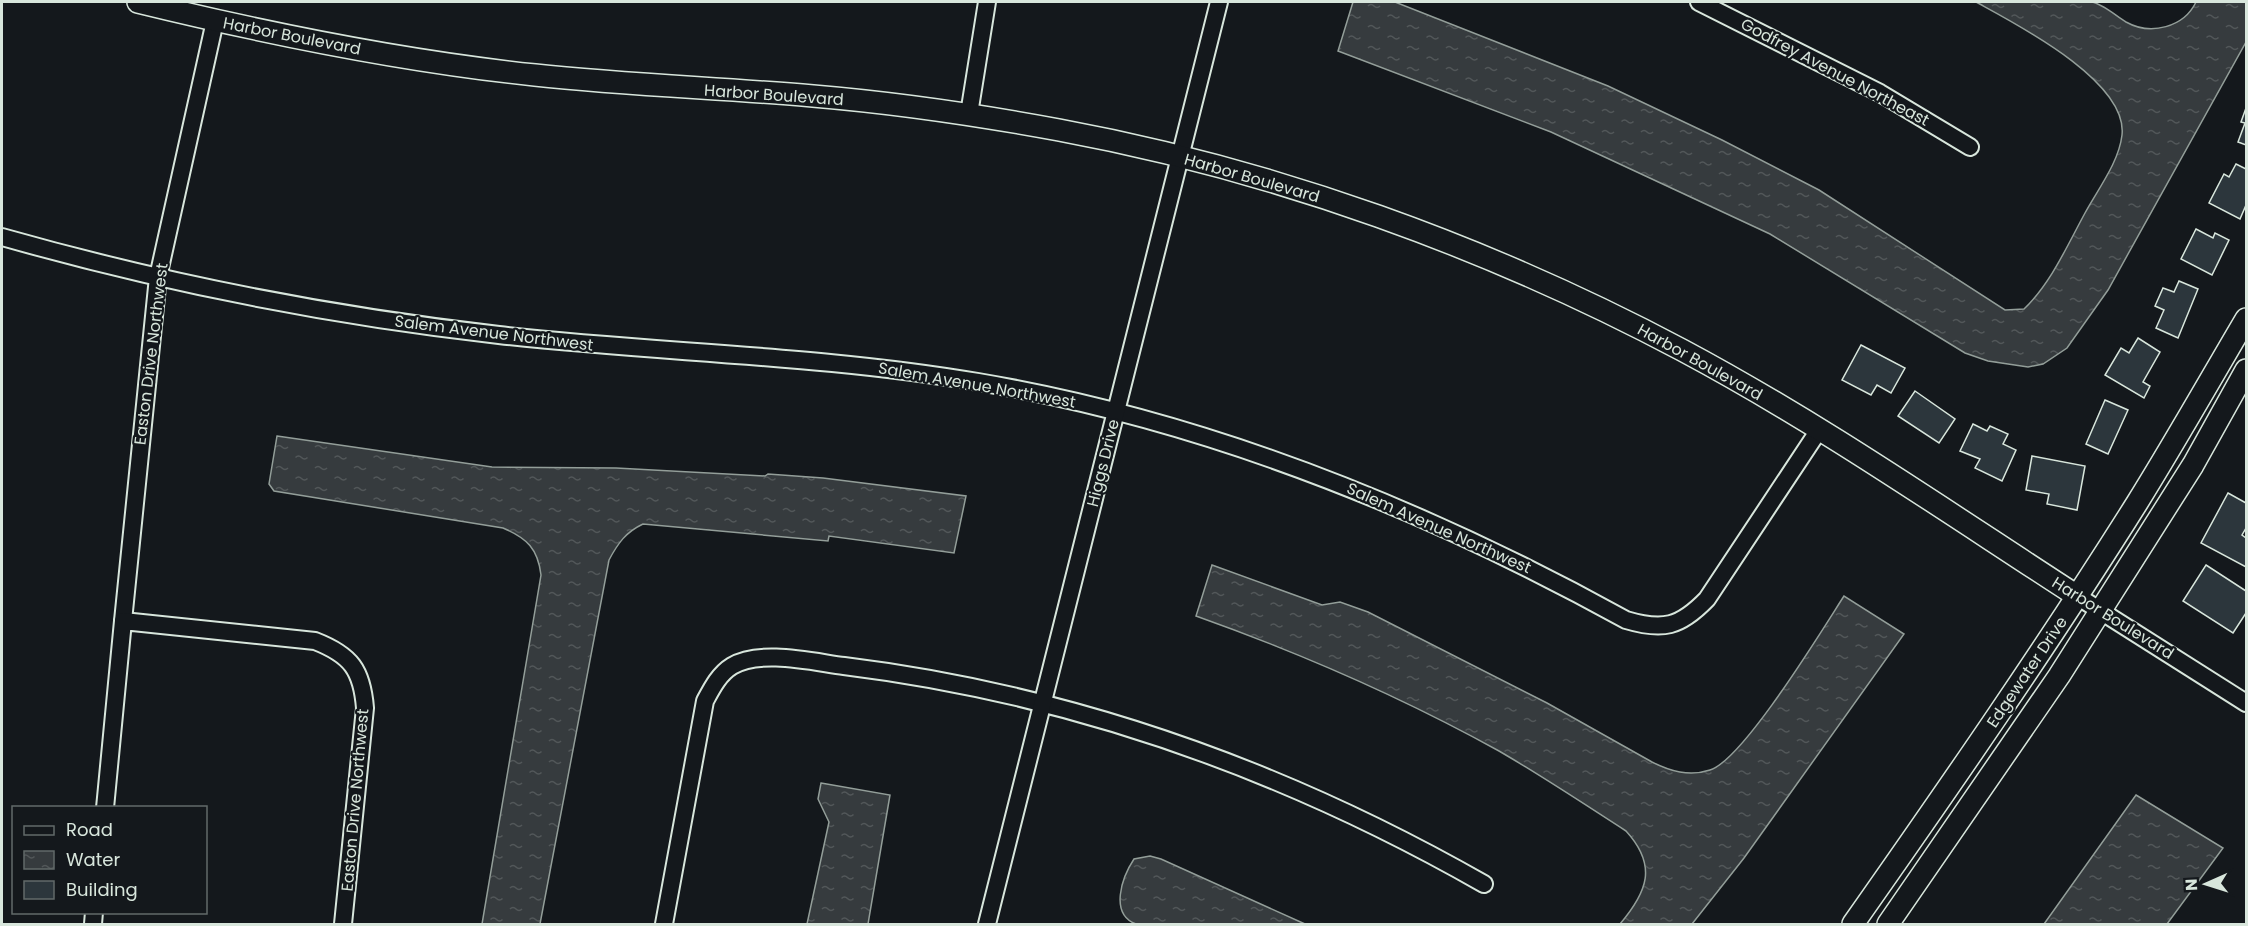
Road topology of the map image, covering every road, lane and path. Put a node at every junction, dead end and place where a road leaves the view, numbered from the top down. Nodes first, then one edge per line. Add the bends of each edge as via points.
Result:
1 (138, 2) edge
2 (987, 2) edge
3 (1219, 2) edge
4 (1699, 2) edge
5 (216, 21) junction
6 (969, 114) junction
7 (1970, 147) dead end
8 (1180, 157) junction
9 (2, 237) edge
10 (158, 277) junction
11 (2247, 319) edge
12 (2247, 370) edge
13 (1115, 412) junction
14 (1819, 430) junction
15 (2077, 596) junction
16 (2101, 611) junction
17 (123, 621) junction
18 (1042, 703) junction
19 (2247, 703) edge
20 (105, 806) edge
21 (1484, 884) dead end
22 (343, 924) edge
23 (664, 924) edge
24 (987, 924) edge
25 (1852, 924) edge
26 (1888, 924) edge

1 - 5 street, Harbor Boulevard
2 - 6 street
3 - 8 street, Higgs Drive
4 - 7 street, Godfrey Avenue Northeast via 1860,82
5 - 6 street, Harbor Boulevard via 342,46 528,74 814,96
5 - 10 street, Easton Drive Northwest
6 - 8 street, Harbor Boulevard
8 - 13 street, Higgs Drive
8 - 14 street, Harbor Boulevard via 1362,211 1544,283 1684,351
9 - 10 street, Salem Avenue Northwest
10 - 13 street, Salem Avenue Northwest via 384,320 498,335 878,367 981,382
10 - 17 street, Easton Drive Northwest
11 - 15 street, Edgewater Drive
12 - 16 street, Edgewater Drive via 2193,465
13 - 14 street, Salem Avenue Northwest via 1279,460 1376,497 1471,538 1626,620 1648,627 1670,625 1691,615 1707,599
13 - 18 street, Higgs Drive
14 - 15 street, Harbor Boulevard
15 - 16 street, Harbor Boulevard
15 - 25 street, Edgewater Drive
16 - 19 street, Harbor Boulevard
16 - 26 street, Edgewater Drive
17 - 20 street, Easton Drive Northwest
17 - 22 street, Easton Drive Northwest via 315,641 337,649 354,665 363,686 365,708
18 - 21 street via 1147,733 1291,787
18 - 23 street via 886,671 799,660 754,658 733,666 716,681 705,701
18 - 24 street, Higgs Drive

